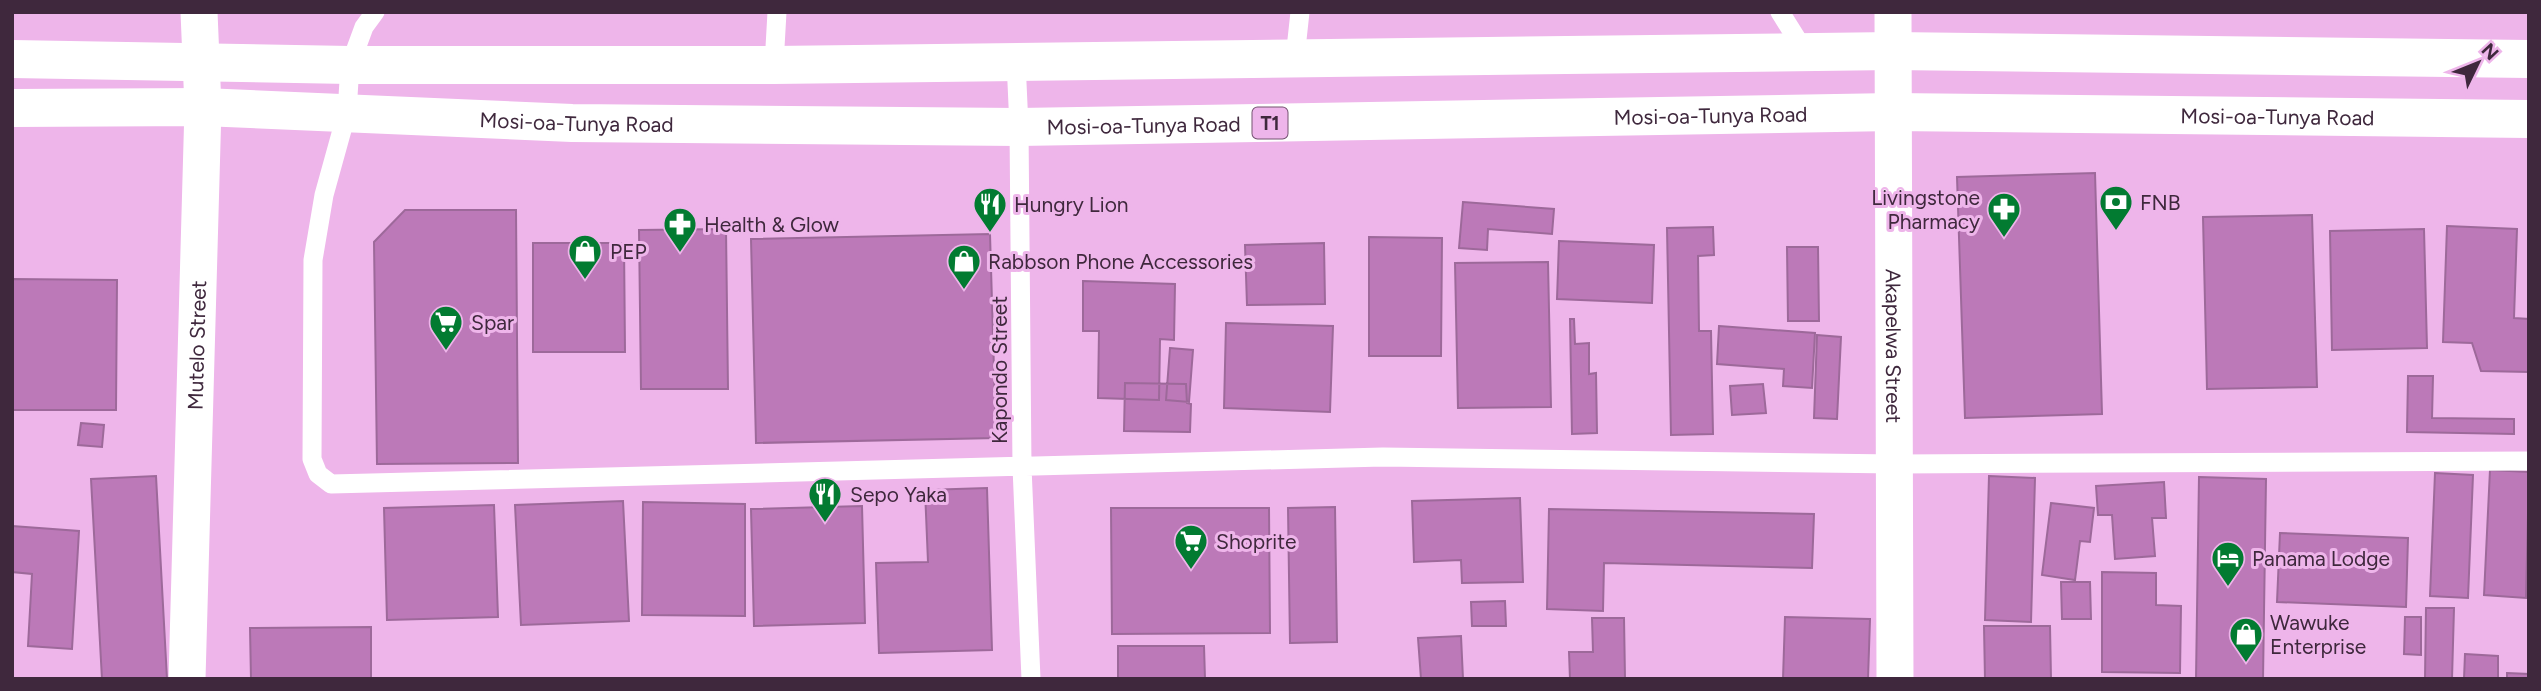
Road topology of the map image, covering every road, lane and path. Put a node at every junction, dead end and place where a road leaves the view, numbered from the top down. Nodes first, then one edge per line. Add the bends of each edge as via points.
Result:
1 (199, 12) edge
2 (375, 12) edge
3 (777, 12) edge
4 (1300, 12) edge
5 (1780, 12) edge
6 (1893, 12) edge
7 (1892, 51) junction
8 (1805, 52) junction
9 (1295, 58) junction
10 (12, 59) edge
11 (2529, 59) edge
12 (1016, 61) junction
13 (201, 62) junction
14 (349, 65) junction
15 (774, 65) junction
16 (202, 107) junction
17 (12, 108) edge
18 (347, 112) junction
19 (1893, 112) junction
20 (2529, 119) edge
21 (1019, 127) junction
22 (2529, 461) edge
23 (1896, 464) junction
24 (1022, 467) junction
25 (187, 679) edge
26 (1031, 679) edge
27 (1895, 679) edge

1 - 13 street, Mutelo Street
2 - 14 lane
3 - 15 lane
4 - 9 lane
5 - 8 lane
6 - 7 street, Akapelwa Street
7 - 8 highway
7 - 11 highway
7 - 19 street, Akapelwa Street
8 - 9 highway
9 - 12 highway
10 - 13 highway
12 - 15 highway
12 - 21 lane, Kapondo Street
13 - 14 highway
13 - 16 street, Mutelo Street
14 - 15 highway
14 - 18 lane
16 - 17 highway, Mosi-oa-Tunya Road / T1
16 - 18 highway, Mosi-oa-Tunya Road / T1
16 - 25 street, Mutelo Street
18 - 21 highway, Mosi-oa-Tunya Road / T1 via 572,124
18 - 24 lane via 324,195 313,260 312,459 318,474 331,484
19 - 20 highway, Mosi-oa-Tunya Road / T1
19 - 21 highway, Mosi-oa-Tunya Road / T1
19 - 23 street, Akapelwa Street
21 - 24 lane, Kapondo Street
22 - 23 lane
23 - 24 lane via 1383,457
23 - 27 street, Akapelwa Street
24 - 26 lane, Kapondo Street

